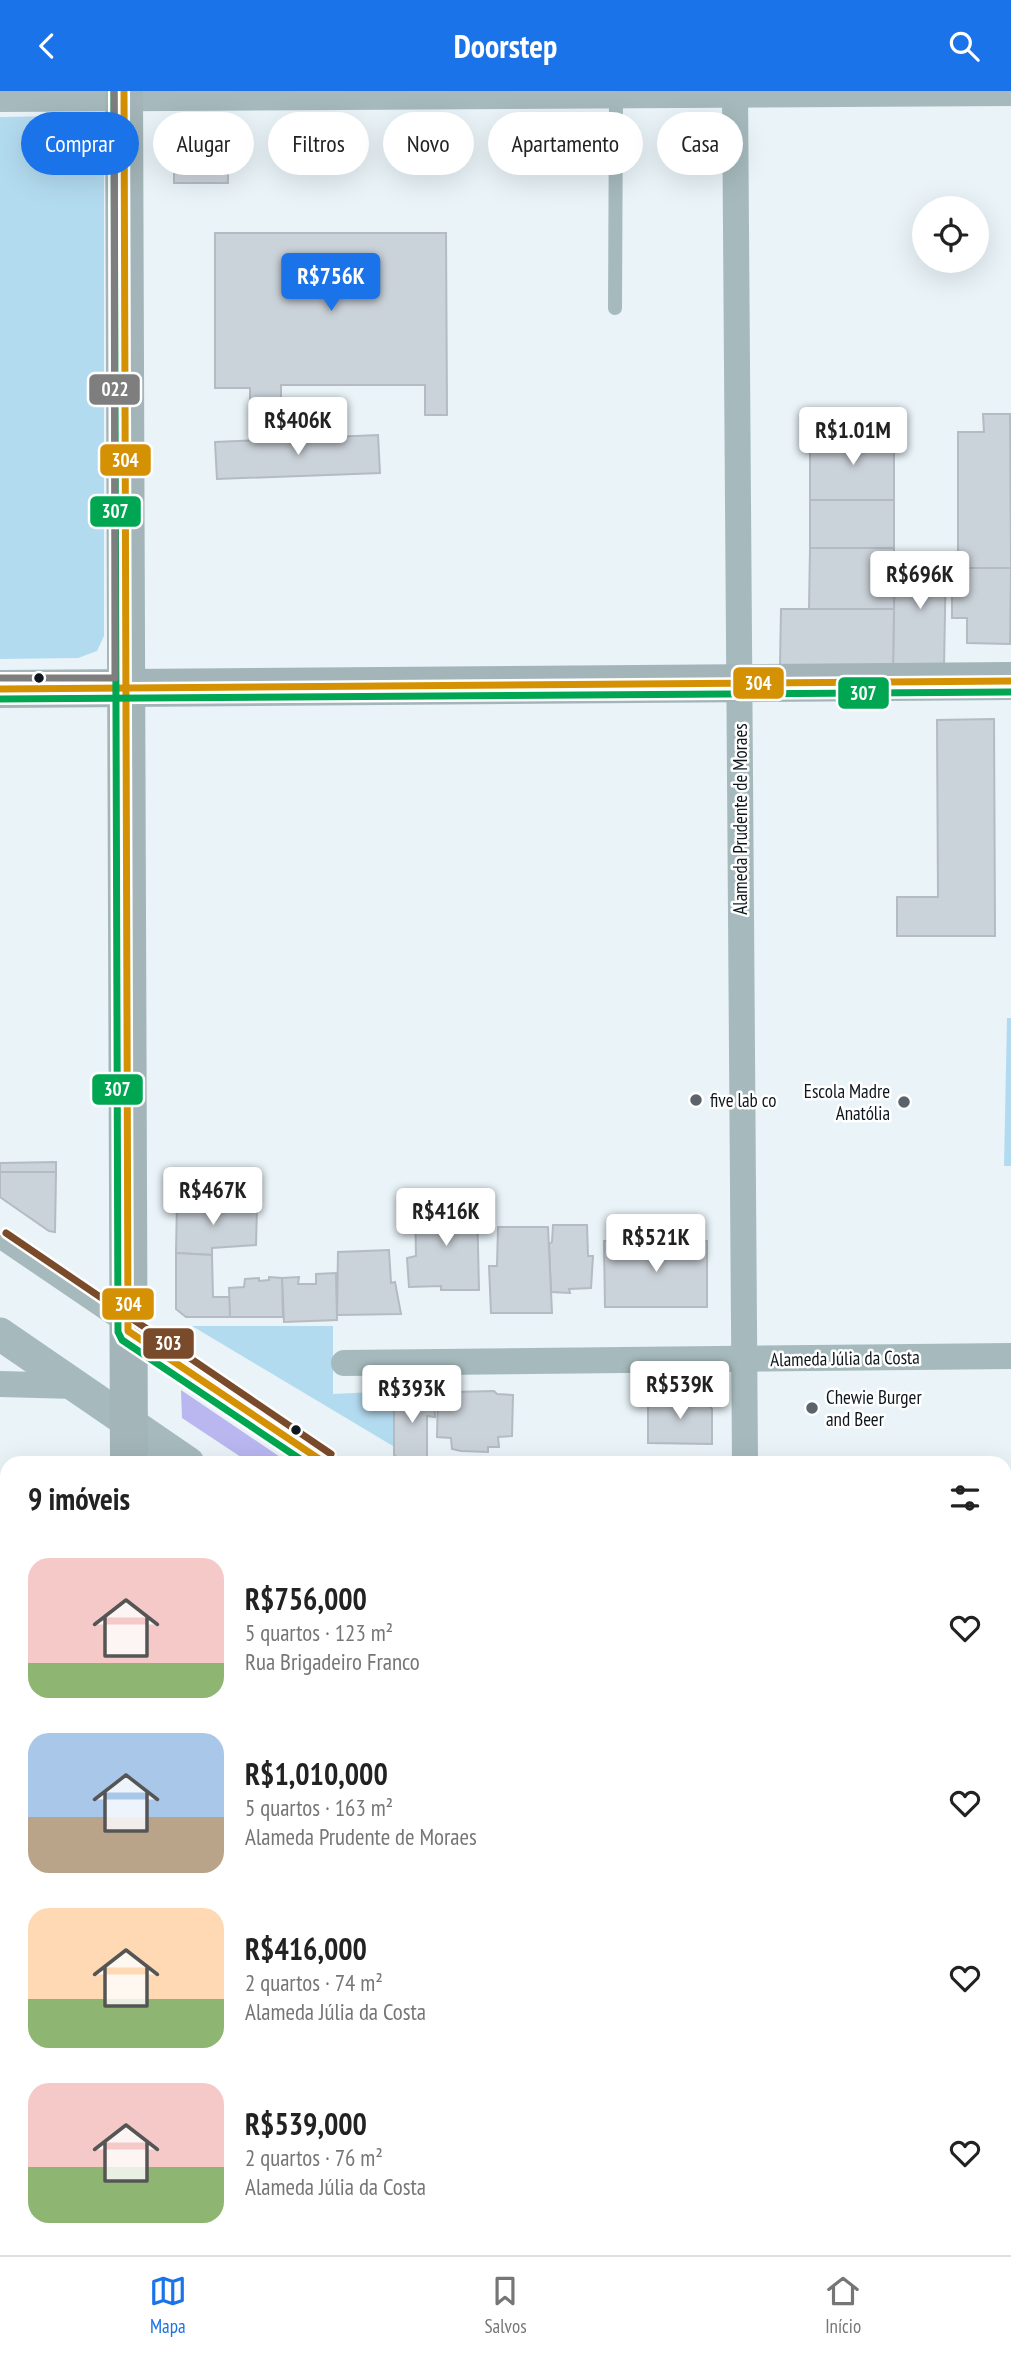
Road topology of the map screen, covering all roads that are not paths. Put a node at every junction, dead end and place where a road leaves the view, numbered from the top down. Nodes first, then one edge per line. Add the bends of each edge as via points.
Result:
1 (735, 93) edge
2 (1011, 93) edge
3 (125, 95) edge
4 (616, 96) junction
5 (0, 99) edge
6 (615, 308) dead end
7 (1011, 681) edge
8 (739, 683) junction
9 (126, 688) junction
10 (0, 689) edge
11 (0, 1242) edge
12 (128, 1331) junction
13 (0, 1333) edge
14 (1011, 1356) edge
15 (744, 1359) junction
16 (344, 1363) dead end
17 (0, 1384) edge
18 (75, 1385) junction
19 (129, 1422) junction
20 (129, 1456) edge
21 (178, 1456) edge
22 (315, 1456) edge
23 (745, 1456) edge

1 - 2 street
1 - 4 street
1 - 8 street, Alameda Prudente de Moraes
3 - 4 street
3 - 5 street
3 - 9 main road
4 - 6 lane
7 - 8 main road
8 - 9 main road
8 - 15 street, Alameda Prudente de Moraes
9 - 10 main road
9 - 12 main road
11 - 12 lane
12 - 19 main road
12 - 22 lane
13 - 18 street
14 - 15 street, Alameda Júlia da Costa
15 - 16 street, Alameda Júlia da Costa
15 - 23 street, Alameda Prudente de Moraes
17 - 18 street
18 - 19 street
19 - 20 main road
19 - 21 street

